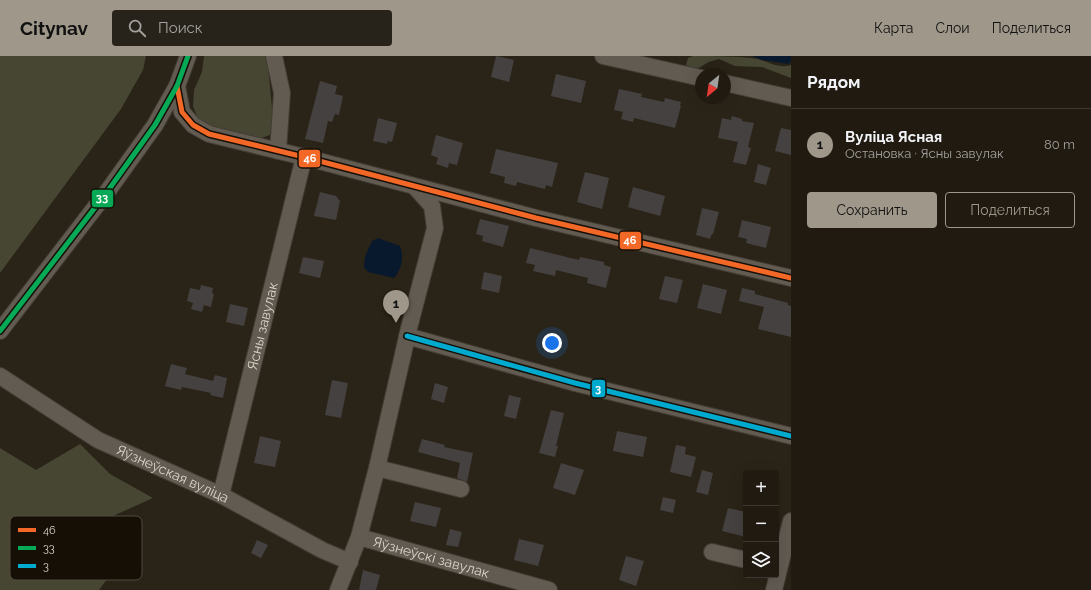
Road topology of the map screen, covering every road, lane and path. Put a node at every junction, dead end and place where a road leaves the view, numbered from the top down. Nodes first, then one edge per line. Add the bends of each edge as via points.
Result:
1 (188, 56) edge
2 (274, 56) edge
3 (603, 56) edge
4 (695, 77) edge
5 (731, 84) edge
6 (177, 86) junction
7 (791, 98) edge
8 (278, 151) junction
9 (304, 157) junction
10 (415, 187) junction
11 (791, 278) edge
12 (0, 331) edge
13 (408, 336) junction
14 (0, 376) edge
15 (791, 436) edge
16 (377, 468) junction
17 (461, 489) dead end
18 (221, 495) junction
19 (791, 520) edge
20 (360, 538) junction
21 (712, 552) dead end
22 (743, 559) edge
23 (350, 562) junction
24 (779, 564) edge
25 (776, 578) edge
26 (338, 590) edge
27 (549, 590) edge
28 (774, 590) edge

1 - 6 street
2 - 8 street via 282,93
3 - 4 street
5 - 7 street
6 - 8 street via 182,112 193,125 209,134
6 - 12 street via 155,125 125,168
8 - 9 street
9 - 10 street
9 - 18 street, Ясны завулак
10 - 11 street
10 - 13 street via 432,206 435,228
13 - 15 street via 575,383
13 - 16 street
14 - 18 street, Яўзнеўская вуліца via 98,440
16 - 17 street
16 - 20 street
18 - 23 street, Яўзнеўская вуліца via 322,550
19 - 24 street
20 - 23 street
20 - 27 street, Яўзнеўскі завулак
21 - 22 street
23 - 26 street
25 - 28 street

